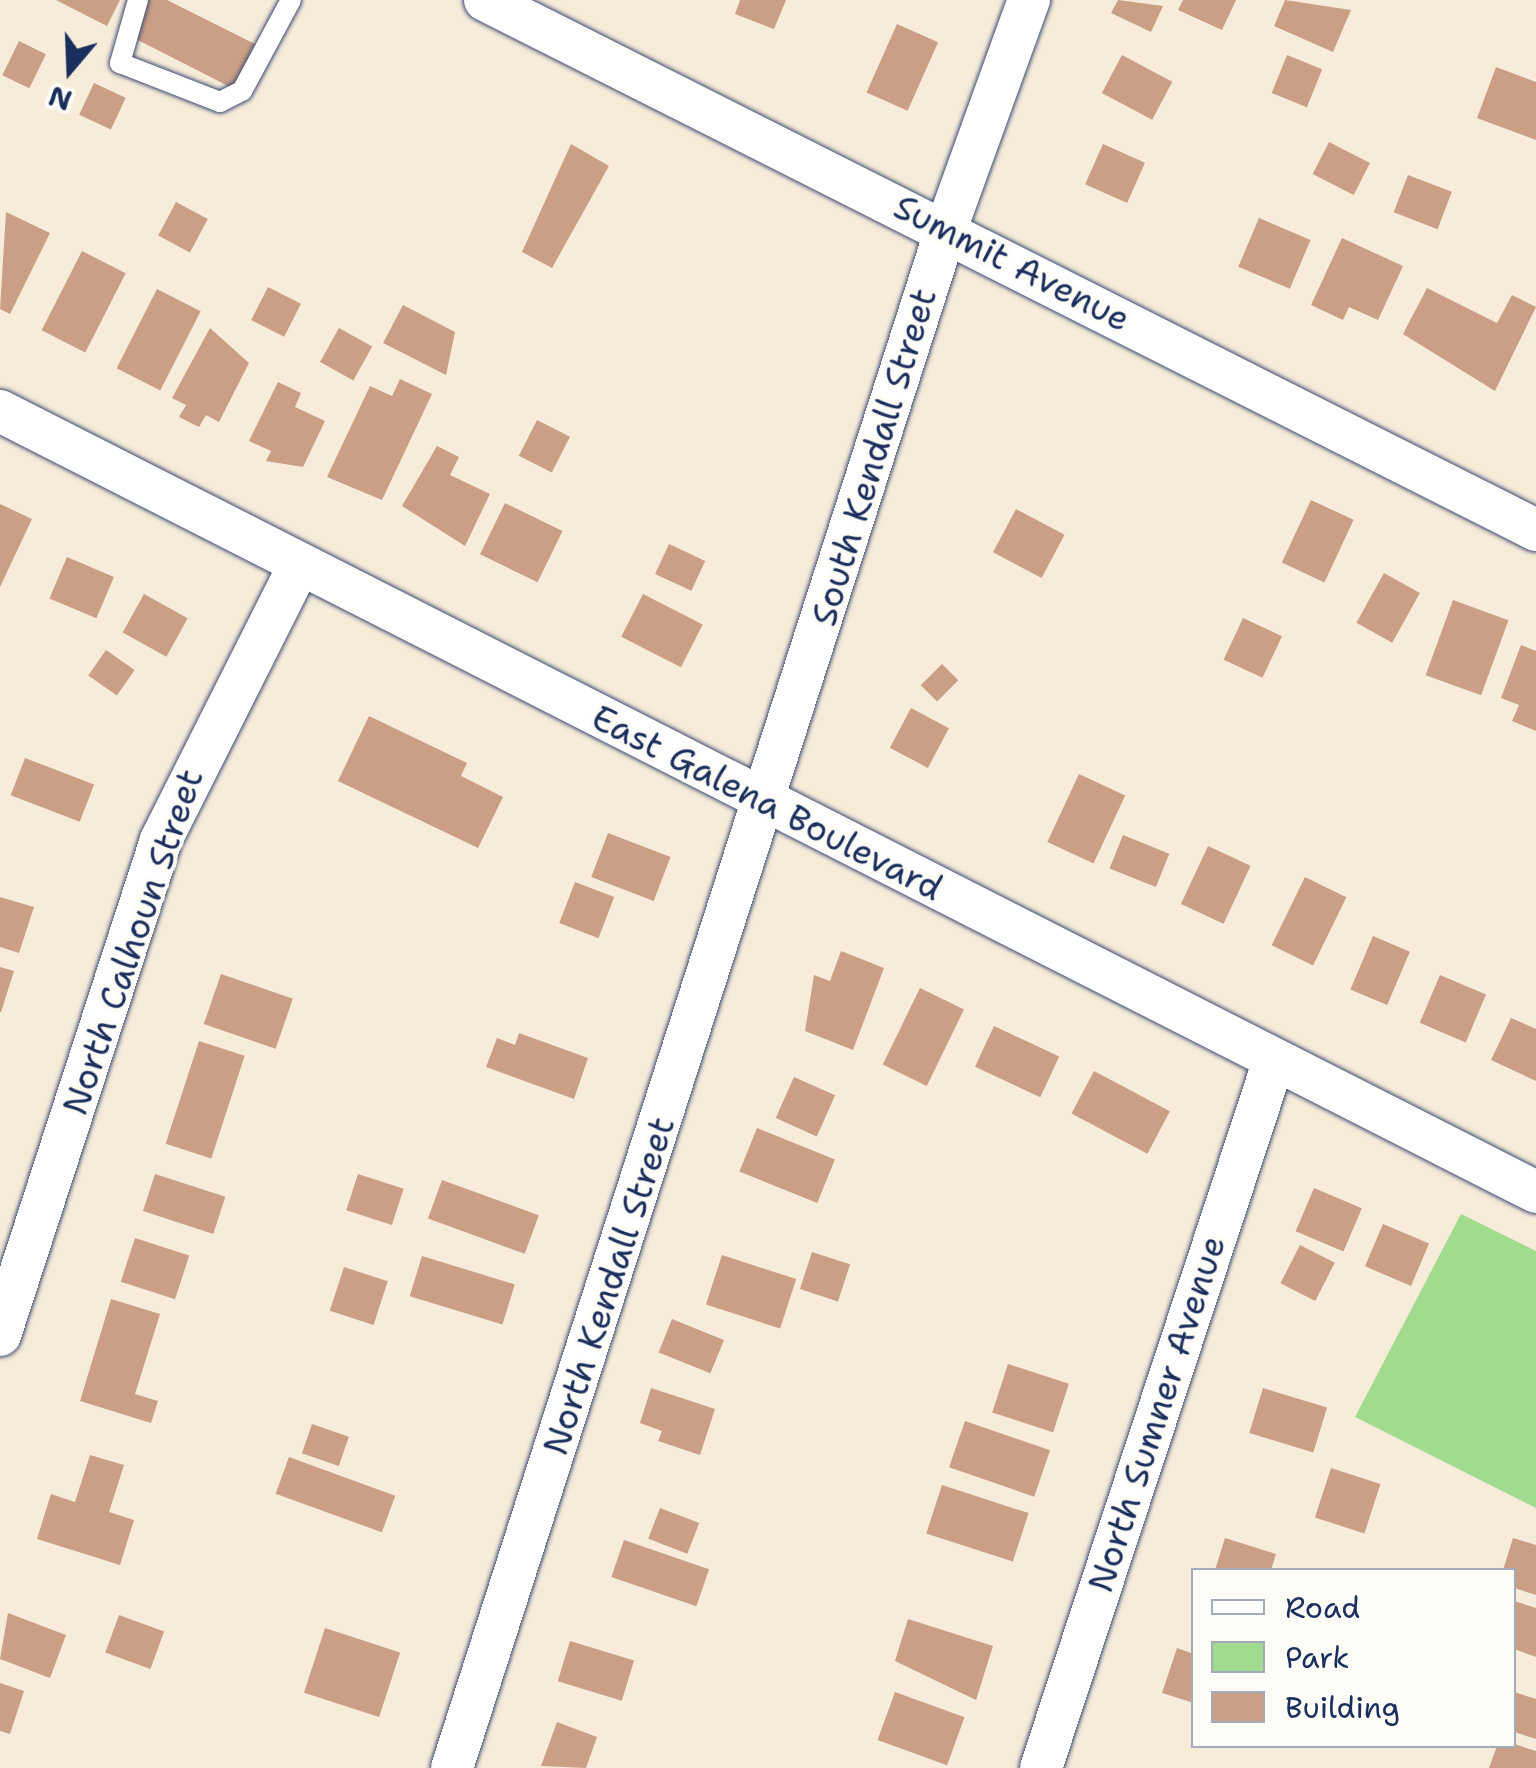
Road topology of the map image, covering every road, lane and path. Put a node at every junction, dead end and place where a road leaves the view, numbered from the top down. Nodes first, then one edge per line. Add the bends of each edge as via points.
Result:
1 (138, 0) edge
2 (290, 0) edge
3 (486, 0) edge
4 (1028, 0) edge
5 (946, 229) junction
6 (0, 411) edge
7 (1536, 530) edge
8 (300, 564) junction
9 (766, 803) junction
10 (1274, 1060) junction
11 (1536, 1192) edge
12 (0, 1335) edge
13 (452, 1768) edge
14 (1041, 1768) edge

1 - 2 lane via 120,63 220,102 242,91
3 - 5 street, Summit Avenue
4 - 5 street, South Kendall Street
5 - 7 street, Summit Avenue
5 - 9 street, South Kendall Street
6 - 8 street, East Galena Boulevard
8 - 9 street, East Galena Boulevard
8 - 12 street, North Calhoun Street via 161,840
9 - 10 street, East Galena Boulevard
9 - 13 street, North Kendall Street
10 - 11 street, East Galena Boulevard
10 - 14 street, North Sumner Avenue

